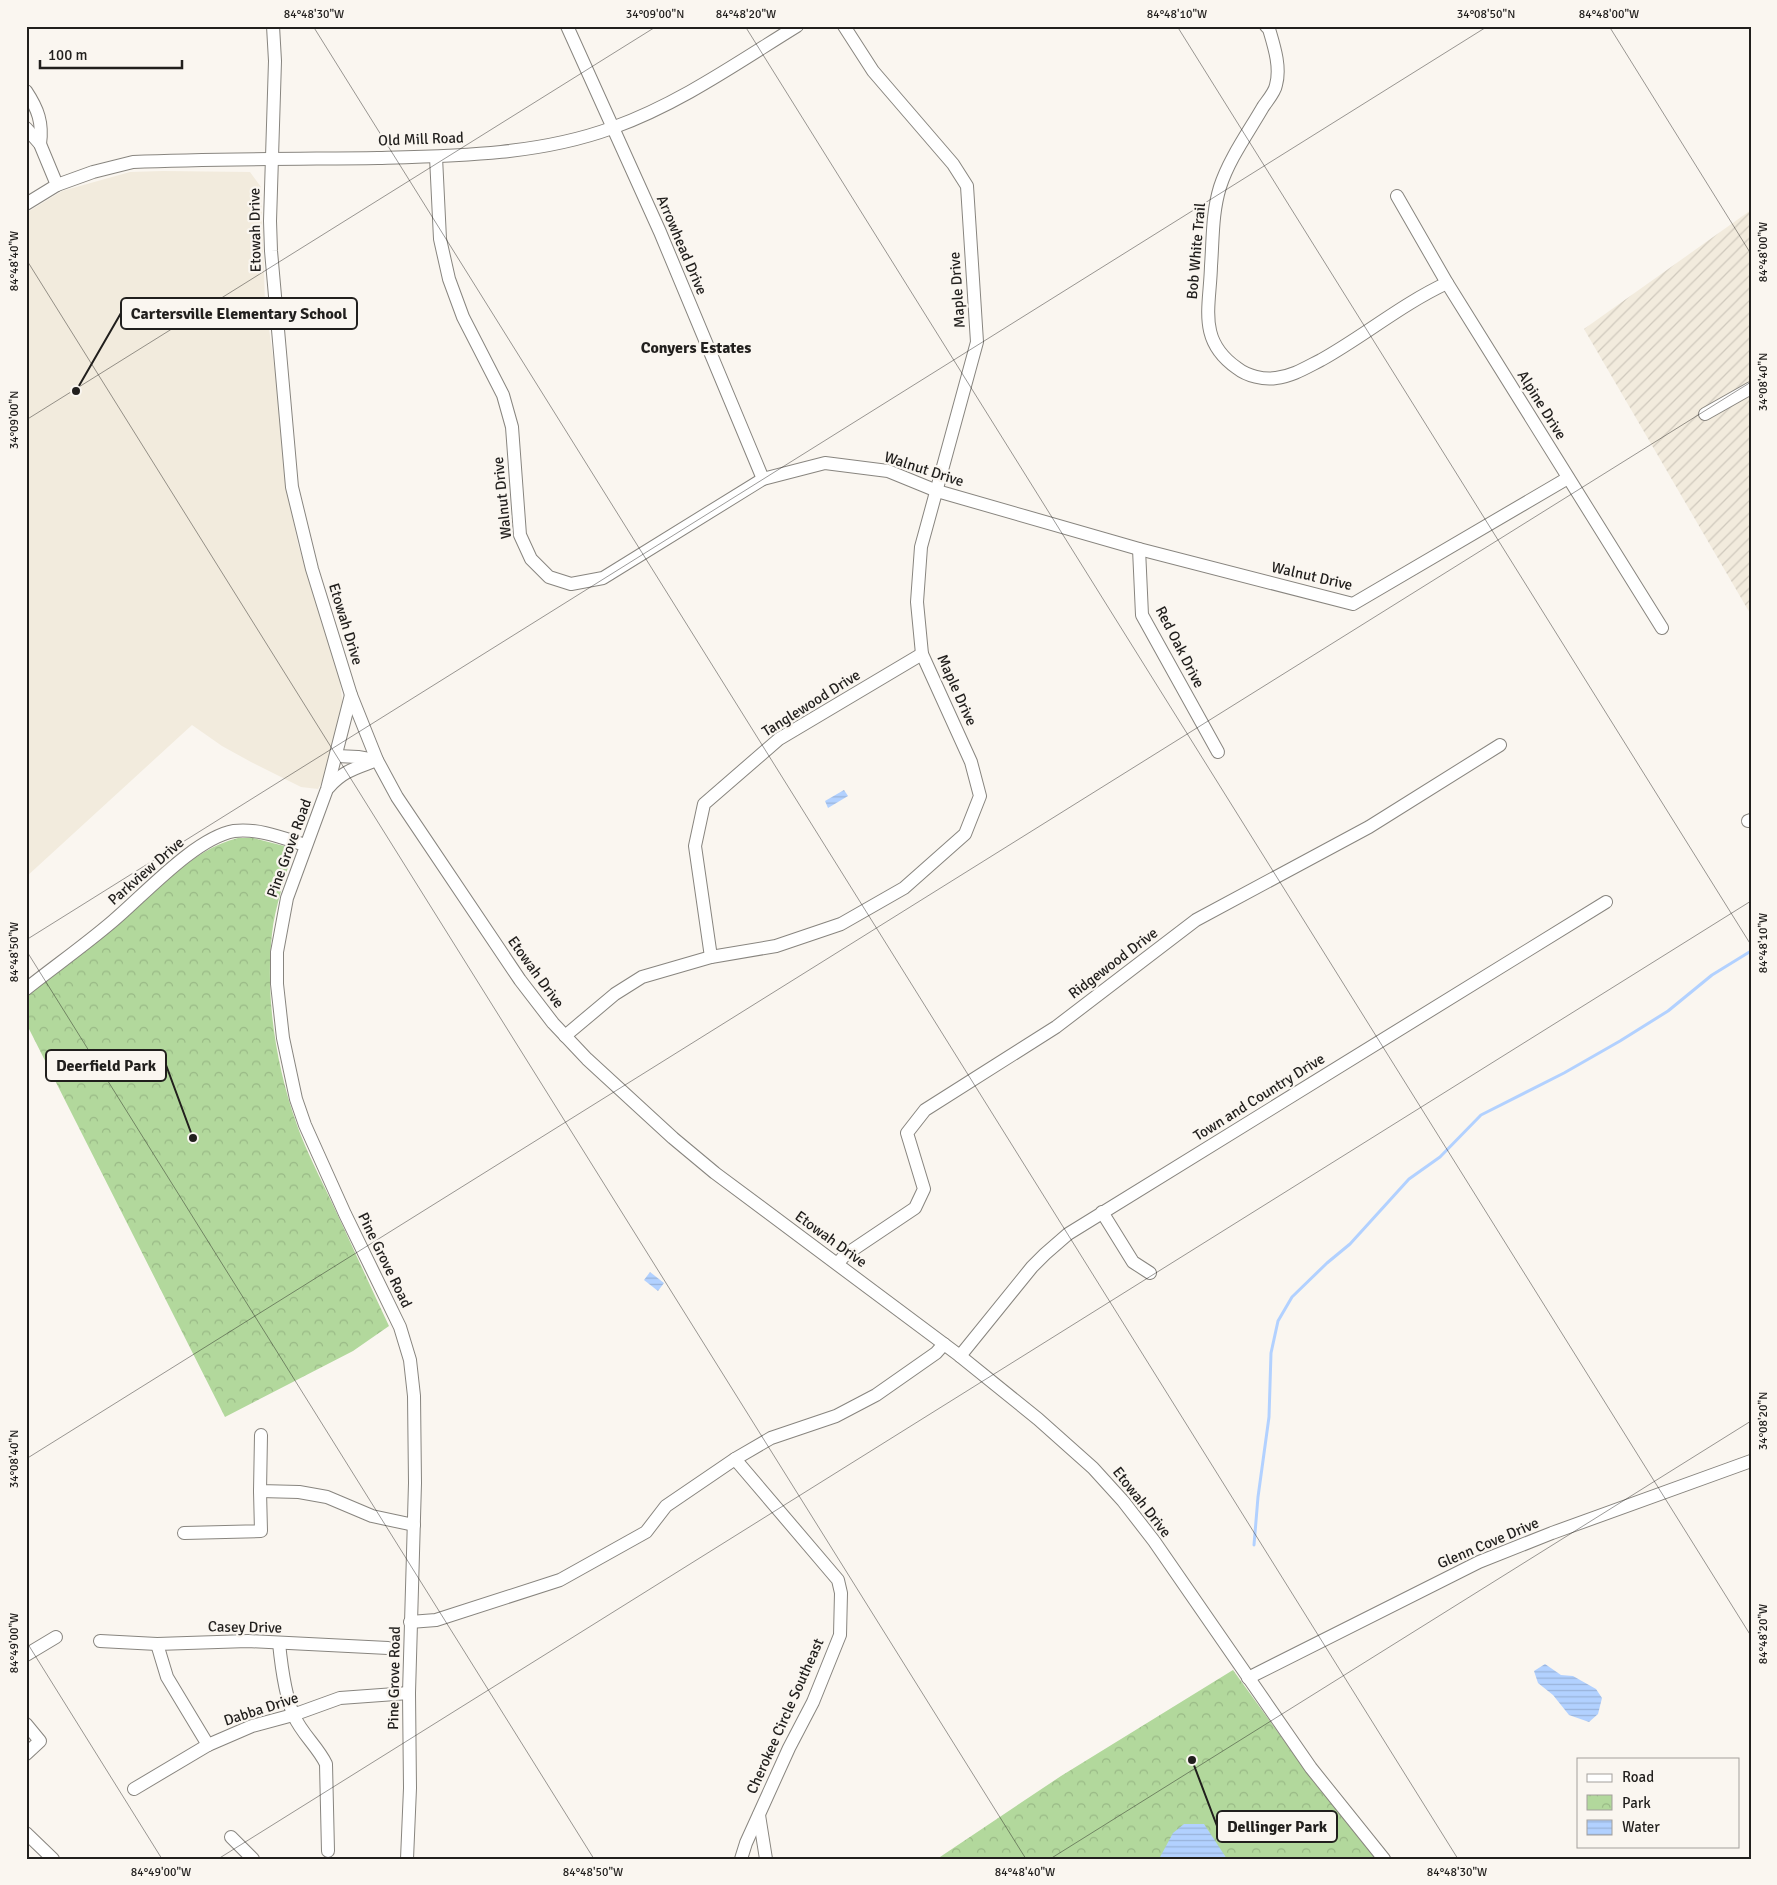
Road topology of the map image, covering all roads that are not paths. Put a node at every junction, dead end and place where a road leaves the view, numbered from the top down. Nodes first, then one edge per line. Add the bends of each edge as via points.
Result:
1 (273, 26) edge
2 (567, 26) edge
3 (797, 26) edge
4 (844, 26) edge
5 (1266, 26) edge
6 (26, 91) edge
7 (26, 128) edge
8 (613, 128) junction
9 (40, 144) junction
10 (436, 156) junction
11 (271, 160) junction
12 (57, 185) junction
13 (1397, 196) dead end
14 (26, 204) edge
15 (1447, 283) junction
16 (1751, 388) edge
17 (1705, 414) dead end
18 (1568, 478) junction
19 (763, 479) junction
20 (937, 490) junction
21 (1139, 549) junction
22 (1662, 628) dead end
23 (922, 654) junction
24 (351, 695) junction
25 (1500, 745) dead end
26 (1218, 752) dead end
27 (337, 756) junction
28 (378, 760) junction
29 (327, 789) junction
30 (305, 846) junction
31 (1606, 902) dead end
32 (710, 957) junction
33 (26, 989) edge
34 (565, 1036) junction
35 (1102, 1212) junction
36 (838, 1263) junction
37 (1150, 1274) dead end
38 (944, 1344) junction
39 (960, 1356) junction
40 (260, 1435) dead end
41 (735, 1459) junction
42 (1751, 1461) edge
43 (260, 1491) junction
44 (414, 1525) junction
45 (184, 1533) dead end
46 (410, 1622) junction
47 (56, 1637) dead end
48 (100, 1641) dead end
49 (279, 1643) junction
50 (157, 1644) junction
51 (388, 1648) dead end
52 (26, 1655) edge
53 (1248, 1678) junction
54 (409, 1693) junction
55 (293, 1715) junction
56 (26, 1724) edge
57 (208, 1745) junction
58 (26, 1754) edge
59 (134, 1789) dead end
60 (759, 1815) junction
61 (26, 1833) edge
62 (231, 1837) dead end
63 (328, 1851) dead end
64 (52, 1859) edge
65 (253, 1859) edge
66 (407, 1859) edge
67 (741, 1859) edge
68 (766, 1859) edge
69 (1384, 1859) edge

1 - 11 street, Etowah Drive via 275,61
2 - 8 street, Arrowhead Drive
3 - 8 street, Old Mill Road via 680,98
4 - 20 street, Maple Drive via 873,71 953,164 967,186 977,342
5 - 15 street, Bob White Trail via 1276,56 1276,85 1232,160 1220,186 1214,214 1207,306 1212,340 1224,359 1242,372 1265,378 1299,372
6 - 9 street via 41,119
7 - 9 street
8 - 10 street, Old Mill Road via 534,148
8 - 19 street, Arrowhead Drive
9 - 12 street
10 - 11 street, Old Mill Road
10 - 19 street, Walnut Drive via 440,239 448,279 463,317 503,395 512,427 520,535 530,559 550,577 571,584 602,578
11 - 12 street, Old Mill Road via 133,162
11 - 24 street, Etowah Drive via 272,283 292,487 312,569
12 - 14 street, Old Mill Road
13 - 15 street, Alpine Drive
15 - 18 street, Alpine Drive
16 - 17 street
18 - 21 street, Walnut Drive via 1353,604
18 - 22 street, Alpine Drive
19 - 20 street, Walnut Drive via 825,464 888,471
20 - 21 street, Walnut Drive
20 - 23 street, Maple Drive via 921,556 917,602
21 - 26 street, Red Oak Drive via 1142,615
23 - 32 street, Tanglewood Drive via 779,739 704,804 695,846
23 - 32 street, Maple Drive via 971,762 978,787 980,796 965,834 904,888 841,924 776,946
24 - 27 street, Pine Grove Road
24 - 28 street, Etowah Drive
25 - 36 street, Ridgewood Drive via 1369,827 1196,920 1056,1027 925,1110 907,1132 924,1189 915,1208
27 - 28 street
27 - 29 street, Pine Grove Road
28 - 29 street via 345,772
28 - 34 street, Etowah Drive via 400,802 520,980
29 - 30 street, Pine Grove Road
30 - 33 street, Parkview Drive via 254,832 236,831 216,837 192,852 113,921
30 - 44 street, Pine Grove Road via 286,898 277,952 283,1038 305,1125 400,1327 410,1360 414,1396
31 - 35 street, Town and Country Drive
32 - 34 street, Maple Drive via 633,981
34 - 36 street, Etowah Drive via 715,1173
35 - 37 street via 1133,1262
35 - 39 street, Town and Country Drive via 1044,1254
36 - 38 street, Etowah Drive
38 - 39 street, Etowah Drive
38 - 41 street via 936,1353 876,1394 836,1416 771,1438
39 - 53 street, Etowah Drive via 1073,1448 1103,1478 1154,1541
40 - 43 street
41 - 46 street via 666,1506 646,1532 560,1580 436,1620
41 - 60 street, Cherokee Circle Southeast via 838,1580 841,1593 840,1635 813,1702
42 - 53 street, Glenn Cove Drive via 1479,1562
43 - 44 street via 299,1492 326,1497 372,1516
43 - 45 street via 261,1532
44 - 46 street, Pine Grove Road
46 - 54 street, Pine Grove Road
47 - 52 street
48 - 50 street, Casey Drive
49 - 50 street, Casey Drive
49 - 51 street, Casey Drive
49 - 55 street
50 - 57 street via 167,1677
53 - 69 street, Etowah Drive via 1311,1768
54 - 55 street, Dabba Drive via 340,1698
54 - 66 street, Pine Grove Road
55 - 57 street, Dabba Drive via 252,1726
55 - 63 street via 326,1764
56 - 58 street via 40,1741
57 - 59 street, Dabba Drive
60 - 67 street, Cherokee Circle Southeast
60 - 68 street, Cherokee Circle Southeast
61 - 64 street
62 - 65 street

